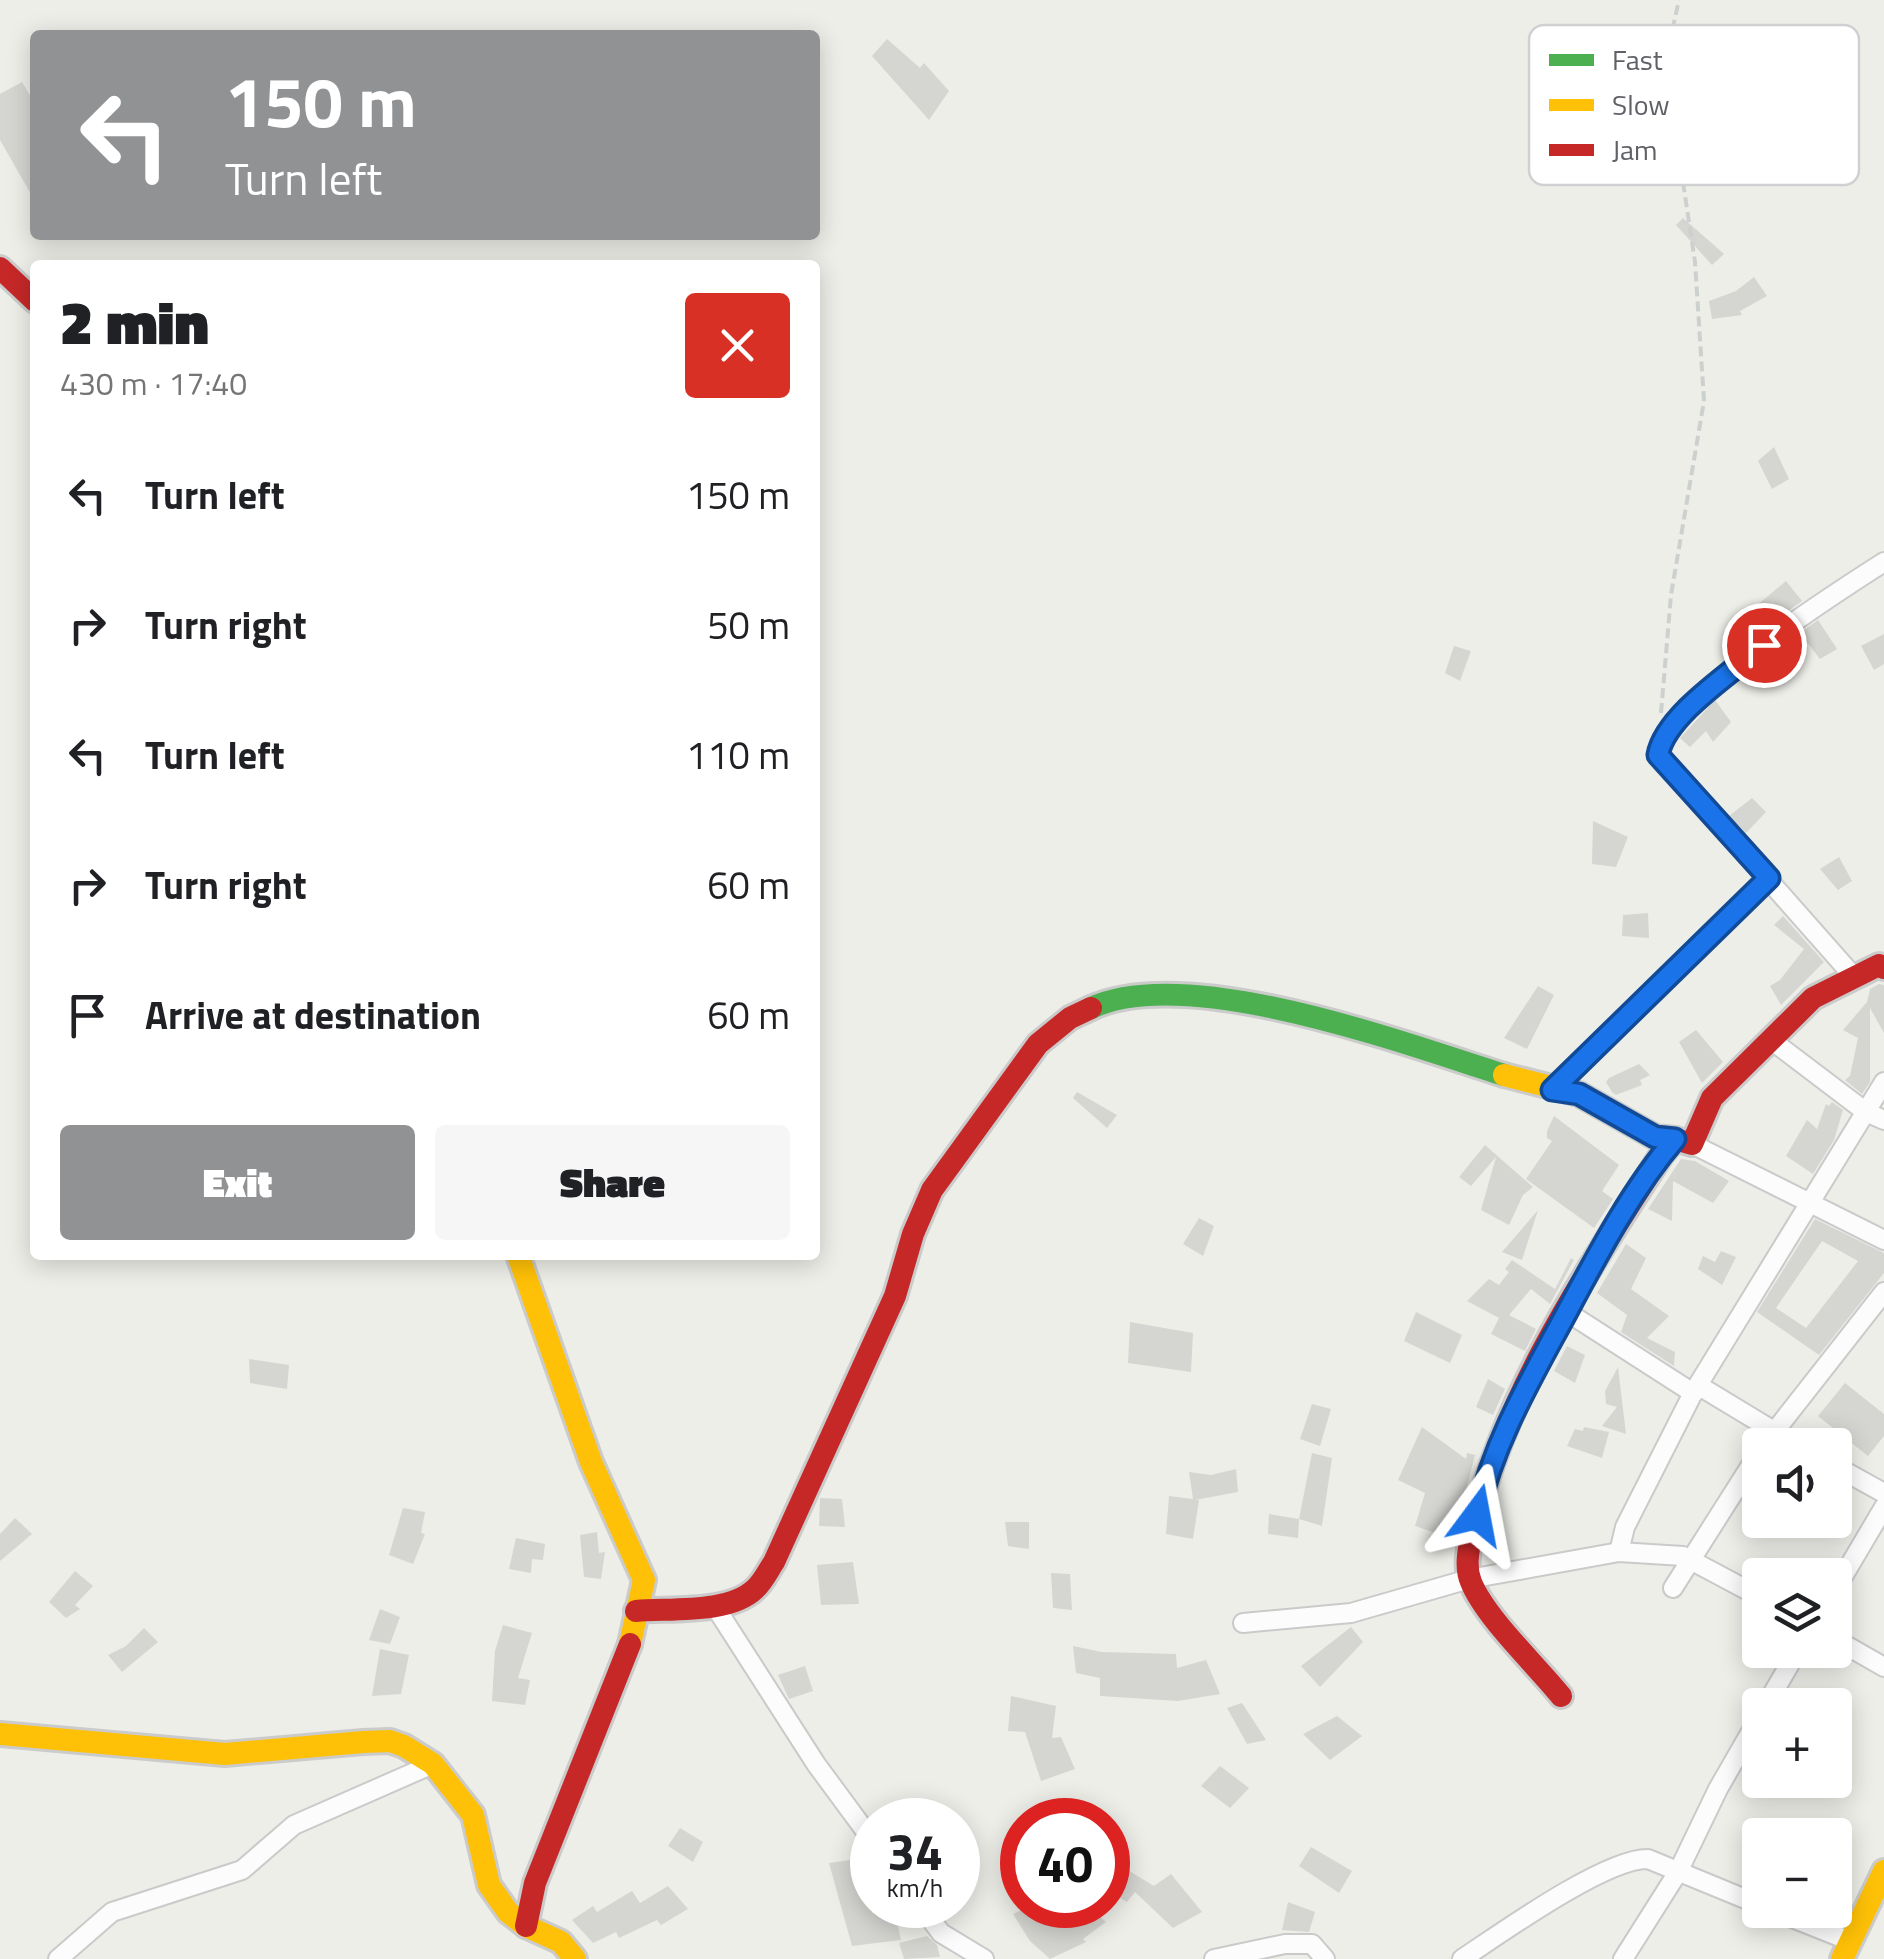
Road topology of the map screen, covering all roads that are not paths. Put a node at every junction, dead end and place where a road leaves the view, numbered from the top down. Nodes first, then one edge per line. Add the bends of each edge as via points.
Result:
1 (0, 268) edge
2 (30, 296) edge
3 (1884, 562) edge
4 (1769, 878) junction
5 (1884, 968) edge
6 (1855, 978) junction
7 (1771, 1040) junction
8 (1884, 1082) edge
9 (1552, 1090) junction
10 (1866, 1112) junction
11 (1884, 1120) edge
12 (1683, 1141) junction
13 (1814, 1202) junction
14 (1884, 1240) edge
15 (520, 1260) edge
16 (1884, 1292) edge
17 (1567, 1312) junction
18 (1693, 1393) junction
19 (1756, 1428) edge
20 (1777, 1428) edge
21 (1852, 1476) edge
22 (1742, 1479) edge
23 (1883, 1494) edge
24 (1619, 1552) junction
25 (1851, 1558) edge
26 (1691, 1559) junction
27 (1470, 1579) junction
28 (1673, 1588) dead end
29 (1742, 1588) edge
30 (714, 1606) junction
31 (636, 1612) junction
32 (1242, 1623) dead end
33 (1852, 1649) edge
34 (1884, 1667) edge
35 (1561, 1696) dead end
36 (0, 1734) edge
37 (1742, 1747) edge
38 (433, 1764) junction
39 (850, 1810) edge
40 (1884, 1871) edge
41 (1678, 1872) junction
42 (1742, 1898) edge
43 (526, 1926) junction
44 (937, 1928) edge
45 (1805, 1928) edge
46 (1846, 1950) edge
47 (58, 1959) edge
48 (575, 1959) edge
49 (984, 1959) edge
50 (1214, 1959) edge
51 (1325, 1959) edge
52 (1462, 1959) edge
53 (1622, 1959) edge

1 - 2 street
3 - 4 street via 1792,621 1661,738 1658,755
4 - 6 street
4 - 9 street
5 - 6 street
6 - 7 street via 1813,998
7 - 10 street
7 - 12 street via 1712,1098
8 - 10 street
9 - 12 street via 1579,1094 1655,1137
9 - 30 street via 1214,994 1113,998 1070,1018 1038,1044 932,1190 895,1296 774,1562 744,1598
10 - 11 street
10 - 13 street
12 - 13 street
12 - 17 street via 1593,1263
13 - 14 street
13 - 18 street
15 - 31 street via 591,1462 644,1580
16 - 20 street
17 - 18 street
17 - 27 street via 1488,1468 1468,1553
18 - 19 street via 1701,1387
18 - 24 street via 1625,1527
21 - 23 street
22 - 26 street
23 - 25 street
24 - 26 street
24 - 27 street
26 - 28 street
26 - 29 street
27 - 32 street via 1351,1613
27 - 35 street
30 - 31 street
30 - 39 street
31 - 43 street via 633,1636 535,1883
33 - 34 street
36 - 38 street via 225,1754 390,1741
37 - 41 street
38 - 43 street via 473,1815 490,1885
38 - 47 street via 294,1825 242,1870 112,1912
40 - 46 street
41 - 42 street
41 - 52 street via 1632,1858
41 - 53 street
43 - 48 street via 561,1942
44 - 49 street
45 - 46 street
50 - 51 street via 1298,1944 1312,1944

